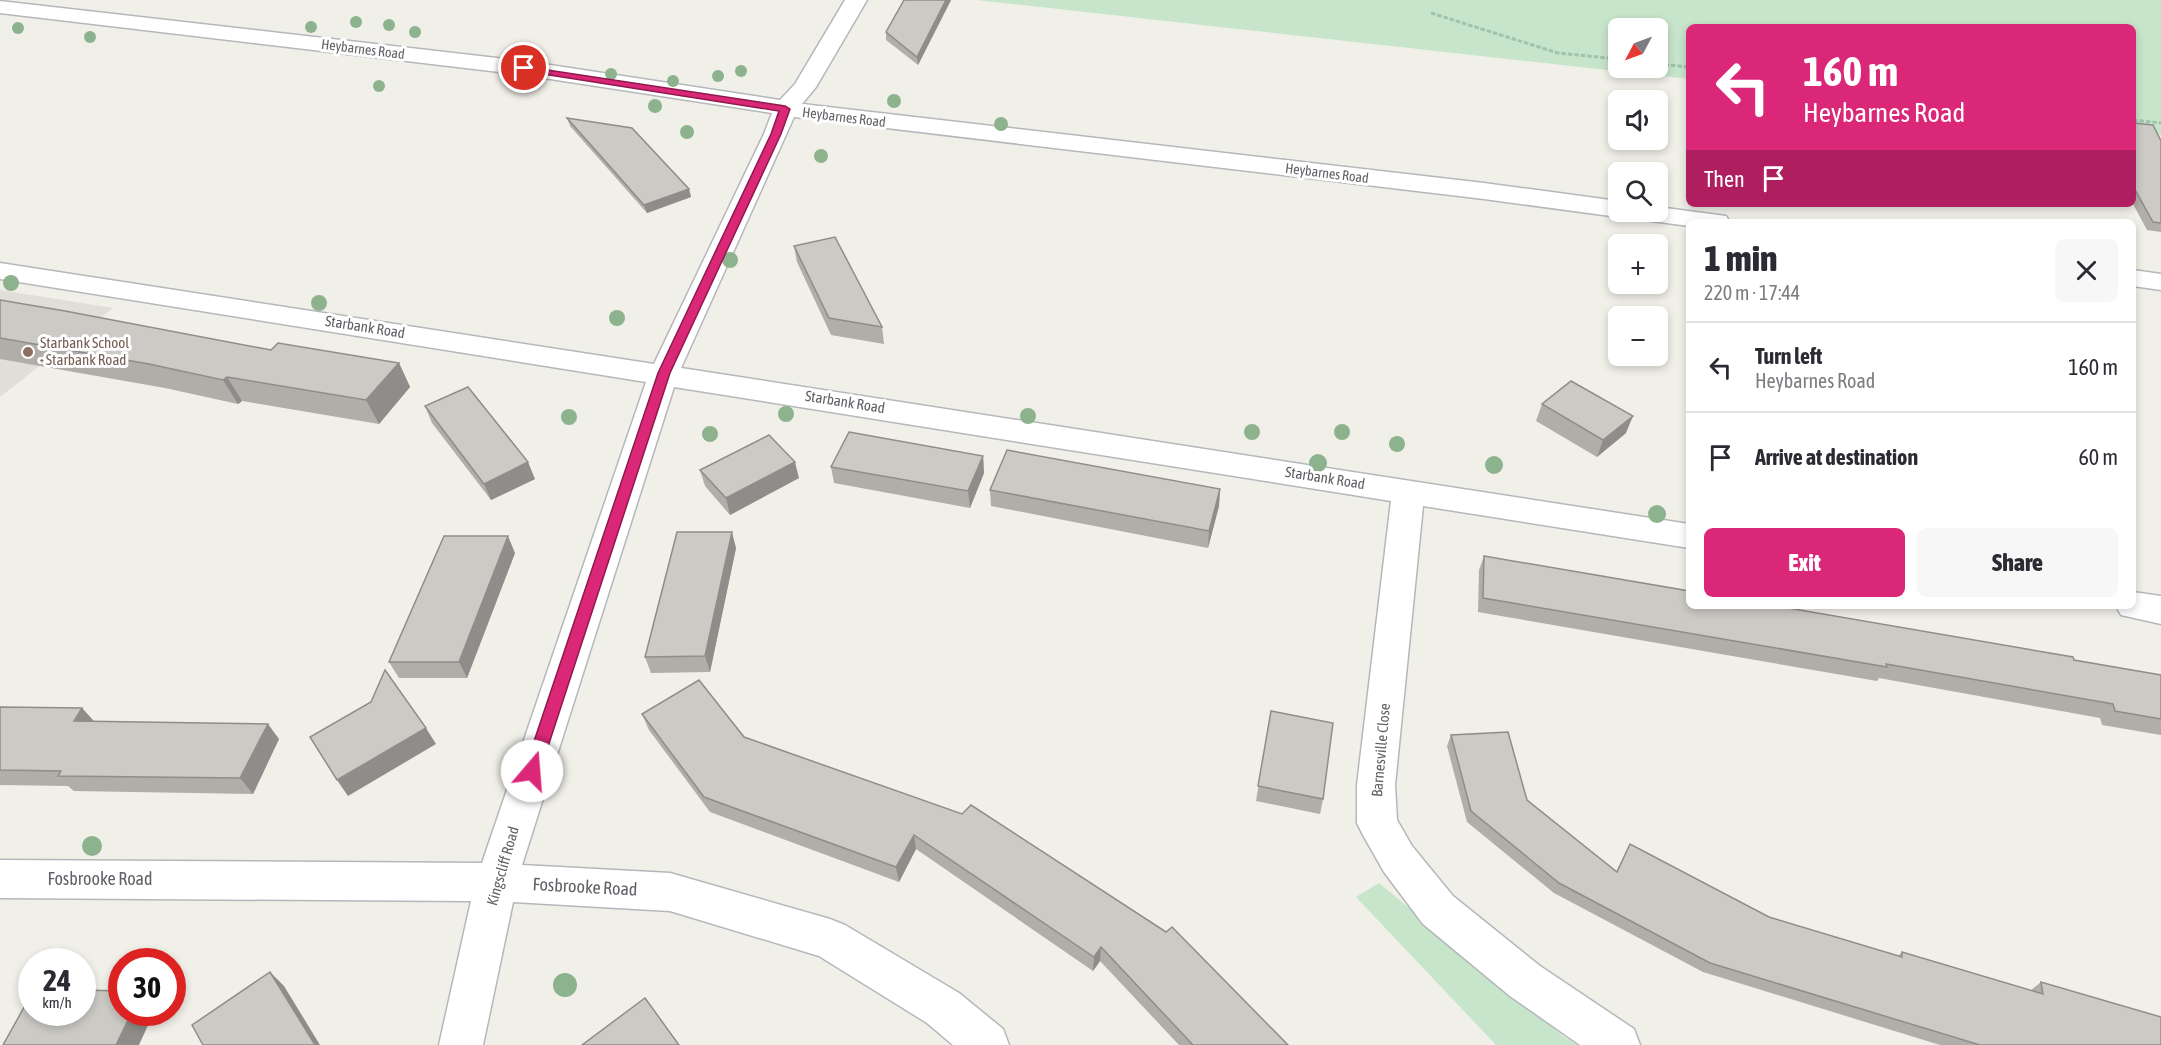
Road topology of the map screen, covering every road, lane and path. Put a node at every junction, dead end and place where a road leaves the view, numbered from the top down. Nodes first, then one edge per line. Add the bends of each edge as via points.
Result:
1 (856, 0) edge
2 (0, 7) edge
3 (1431, 13) dead end
4 (1608, 58) edge
5 (1668, 65) edge
6 (1686, 67) edge
7 (785, 109) junction
8 (2136, 120) edge
9 (2161, 123) edge
10 (1608, 208) edge
11 (1668, 216) edge
12 (1693, 219) edge
13 (0, 271) edge
14 (2136, 278) edge
15 (2161, 282) edge
16 (664, 373) junction
17 (1408, 492) junction
18 (1686, 536) edge
19 (2136, 606) edge
20 (2161, 610) edge
21 (0, 879) edge
22 (496, 882) junction
23 (461, 1045) edge
24 (987, 1045) edge
25 (1618, 1045) edge

1 - 7 street, Kingscliff Road via 804,87
2 - 7 street, Heybarnes Road via 524,68
3 - 4 path via 1558,52
5 - 6 path
7 - 10 street, Heybarnes Road
7 - 16 street, Kingscliff Road
8 - 9 path
11 - 12 street
13 - 16 street, Starbank Road
14 - 15 street
16 - 17 street, Starbank Road
16 - 22 street, Kingscliff Road
17 - 18 street, Starbank Road
17 - 25 street, Barnesville Close via 1376,785 1377,823 1398,859 1438,910 1525,981
19 - 20 street
21 - 22 street, Fosbrooke Road
22 - 23 street, Kingscliff Road
22 - 24 street, Fosbrooke Road via 670,892 830,939 943,1008

